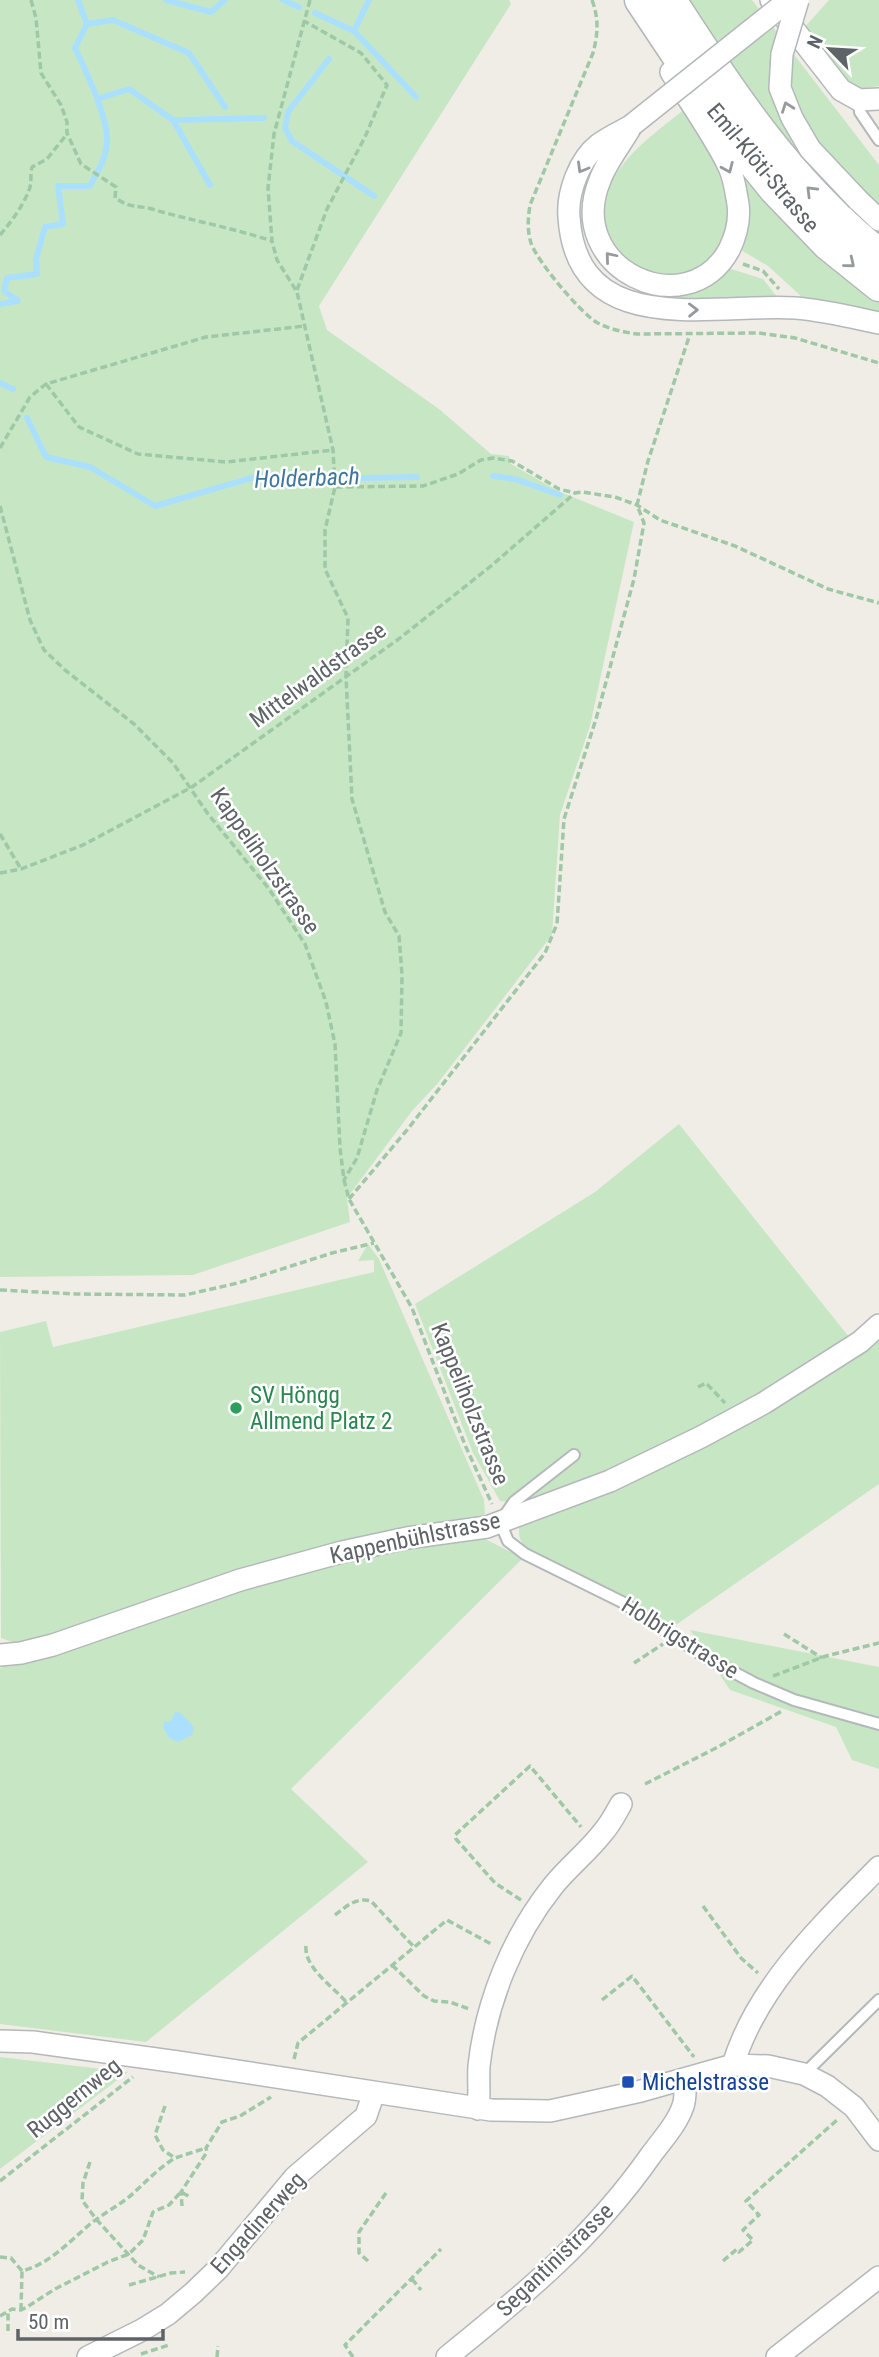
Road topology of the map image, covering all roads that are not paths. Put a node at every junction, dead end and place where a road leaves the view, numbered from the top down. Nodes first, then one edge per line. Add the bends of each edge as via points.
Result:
1 (639, 0) edge
2 (671, 0) edge
3 (798, 0) edge
4 (780, 2) edge
5 (869, 99) edge
6 (632, 125) junction
7 (879, 140) edge
8 (879, 220) edge
9 (879, 254) edge
10 (879, 286) edge
11 (879, 323) edge
12 (879, 1325) edge
13 (574, 1455) dead end
14 (500, 1522) junction
15 (0, 1655) edge
16 (879, 1724) edge
17 (621, 1804) dead end
18 (879, 1867) edge
19 (879, 2000) edge
20 (0, 2041) edge
21 (733, 2065) junction
22 (804, 2074) junction
23 (685, 2079) junction
24 (374, 2092) junction
25 (478, 2109) junction
26 (879, 2140) edge
27 (879, 2277) edge
28 (88, 2357) edge
29 (447, 2357) edge
30 (777, 2357) edge

1 -> 6 street via 656,47 730,169 738,207 735,237 725,256 712,271 691,282 669,286 624,272 606,255 594,231 599,181
1 -> 10 street, Emil-Klöti-Strasse via 728,132 774,189 828,245
9 -> 2 street, Emil-Klöti-Strasse via 788,167 751,121
8 -> 3 street, bridge via 810,149 780,88 782,54
4 - 5 street via 841,90
4 - 6 street, bridge
5 - 7 lane via 860,113
6 -> 11 street via 597,146 572,186 568,208 575,250 600,285 637,305 667,310 795,308
12 - 14 street, Kappenbühlstrasse via 812,1374 701,1437 610,1481
13 - 14 lane via 514,1502
14 - 15 street, Kappenbühlstrasse via 342,1552 240,1580 53,1645
14 - 16 lane, Holbrigstrasse via 508,1541 525,1554 622,1602 754,1683 793,1700
17 - 25 street via 605,1830 552,1887 511,1955 485,2032
18 - 21 street via 779,1978 741,2037
19 - 22 lane
20 - 24 street
21 - 22 street
21 - 23 street
22 - 26 street via 854,2107
23 - 25 street via 550,2111
23 - 29 street, Segantinistrasse via 684,2104 676,2121 590,2233 533,2288
24 - 25 street
24 - 28 street, Engadinerweg via 366,2116 295,2177 193,2293 142,2330
27 - 30 street

